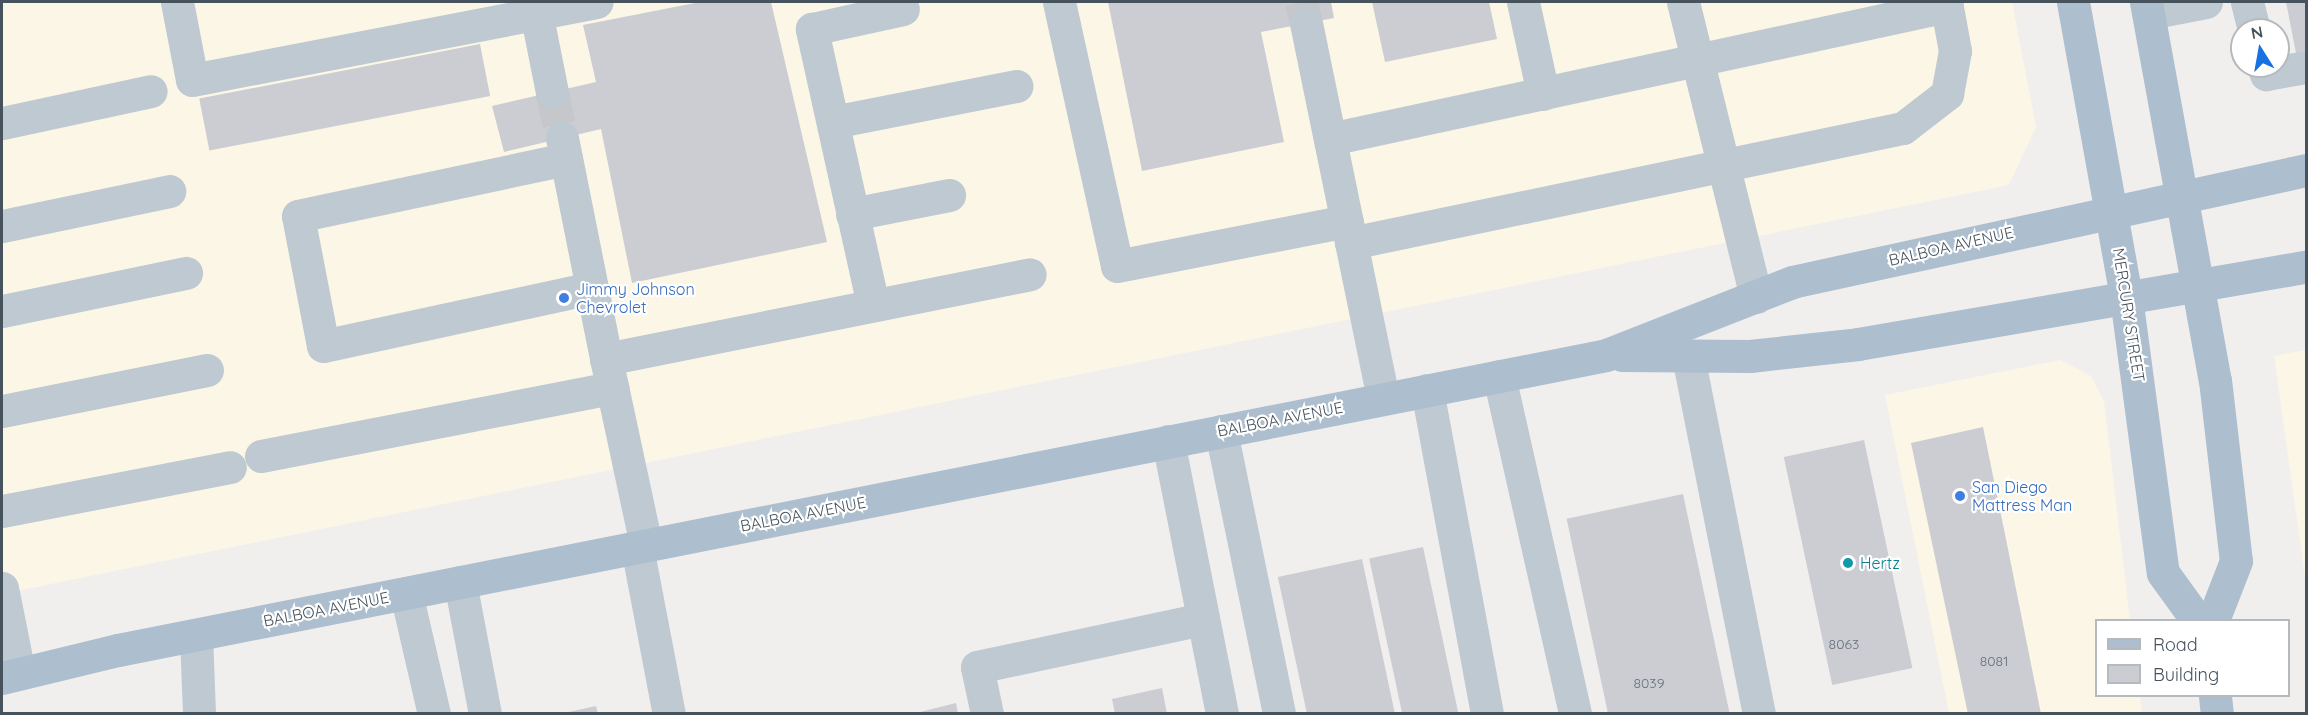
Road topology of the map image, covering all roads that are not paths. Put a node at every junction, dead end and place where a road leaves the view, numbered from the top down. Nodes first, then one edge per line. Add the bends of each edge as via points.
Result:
1 (177, 2) edge
2 (597, 2) edge
3 (1059, 2) edge
4 (1523, 2) edge
5 (1683, 2) edge
6 (2073, 2) edge
7 (2206, 2) edge
8 (2247, 2) edge
9 (1947, 4) edge
10 (535, 7) edge
11 (2147, 7) edge
12 (903, 9) dead end
13 (2251, 18) edge
14 (1306, 23) tunnel mouth
15 (1697, 62) junction
16 (2307, 67) edge
17 (2290, 70) edge
18 (1017, 86) dead end
19 (151, 91) dead end
20 (552, 92) tunnel mouth
21 (1543, 94) junction
22 (833, 122) junction
23 (2, 123) edge
24 (1330, 139) junction
25 (1720, 166) junction
26 (2307, 170) edge
27 (169, 191) dead end
28 (2183, 194) junction
29 (949, 195) dead end
30 (2112, 210) junction
31 (852, 214) junction
32 (2, 226) edge
33 (1349, 232) junction
34 (2307, 267) edge
35 (186, 273) dead end
36 (1030, 274) dead end
37 (2198, 285) junction
38 (592, 288) junction
39 (1756, 297) junction
40 (2126, 297) junction
41 (873, 305) junction
42 (2, 311) edge
43 (1606, 355) junction
44 (1688, 356) junction
45 (207, 370) dead end
46 (609, 373) junction
47 (1499, 376) junction
48 (1427, 390) junction
49 (1383, 398) junction
50 (2, 411) edge
51 (1221, 430) junction
52 (1168, 441) junction
53 (261, 456) dead end
54 (230, 466) dead end
55 (2, 512) edge
56 (642, 546) junction
57 (460, 582) junction
58 (2, 588) edge
59 (406, 592) junction
60 (1203, 619) junction
61 (2196, 619) edge
62 (2214, 619) edge
63 (196, 635) junction
64 (10, 676) edge
65 (2215, 697) edge
66 (199, 714) edge
67 (434, 714) edge
68 (485, 714) edge
69 (669, 714) edge
70 (987, 714) edge
71 (1222, 714) edge
72 (1279, 714) edge
73 (1487, 714) edge
74 (1575, 714) edge
75 (1759, 714) edge
76 (2217, 714) edge

1 - 10 lane via 192,80
2 - 10 lane
3 - 33 lane via 1117,266
4 - 21 lane
5 - 15 lane
6 - 30 main road, MERCURY STREET
7 - 11 lane
8 - 13 lane
9 - 15 lane
9 - 25 lane via 1955,51 1947,93 1903,128
10 - 20 lane
11 - 28 main road
12 - 22 lane via 812,29
14 - 24 lane
15 - 21 lane
15 - 25 lane
16 - 17 lane
18 - 22 lane
19 - 23 lane
21 - 24 lane
22 - 31 lane
24 - 33 lane
25 - 33 lane
25 - 39 lane
26 - 28 main road, BALBOA AVENUE
27 - 32 lane
28 - 30 main road, BALBOA AVENUE
28 - 37 main road
29 - 31 lane
30 - 39 main road, BALBOA AVENUE via 1792,282
30 - 40 main road, MERCURY STREET
31 - 41 lane
33 - 49 lane
34 - 37 main road, BALBOA AVENUE
35 - 42 lane
36 - 41 lane
37 - 40 main road, BALBOA AVENUE
37 - 62 main road via 2236,561
38 - 38 lane via 323,346 298,216 564,148
38 - 46 lane
39 - 43 main road, BALBOA AVENUE
40 - 44 main road, BALBOA AVENUE via 1858,344 1750,356
40 - 61 main road, MERCURY STREET via 2163,573
41 - 46 lane
43 - 44 main road, BALBOA AVENUE
43 - 47 main road, BALBOA AVENUE
44 - 75 lane
45 - 50 lane
46 - 53 lane
46 - 56 lane
47 - 48 main road, BALBOA AVENUE
47 - 74 lane
48 - 49 main road, BALBOA AVENUE
48 - 73 lane
49 - 51 main road, BALBOA AVENUE
51 - 52 main road, BALBOA AVENUE
51 - 72 lane
52 - 56 main road, BALBOA AVENUE
52 - 60 lane
54 - 55 lane
56 - 57 main road, BALBOA AVENUE
56 - 69 lane
57 - 59 main road, BALBOA AVENUE
57 - 68 lane
58 - 64 lane
59 - 63 main road, BALBOA AVENUE
59 - 67 lane
60 - 70 lane via 977,668
60 - 71 lane
63 - 64 main road, BALBOA AVENUE
63 - 66 lane
65 - 76 main road

